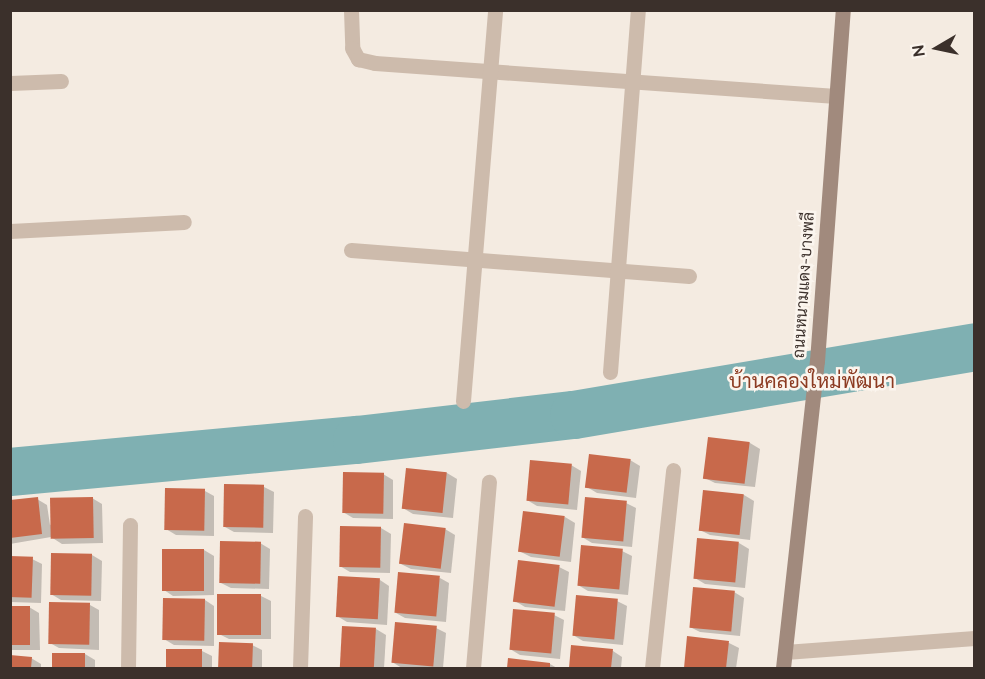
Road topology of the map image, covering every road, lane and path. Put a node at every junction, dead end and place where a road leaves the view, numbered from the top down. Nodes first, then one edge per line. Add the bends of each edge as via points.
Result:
1 (351, 10) edge
2 (495, 10) edge
3 (638, 10) edge
4 (843, 10) edge
5 (490, 73) junction
6 (61, 81) dead end
7 (631, 81) junction
8 (10, 83) edge
9 (836, 96) junction
10 (184, 222) dead end
11 (10, 231) edge
12 (351, 249) dead end
13 (475, 258) junction
14 (616, 270) junction
15 (689, 276) dead end
16 (610, 372) dead end
17 (463, 400) dead end
18 (673, 470) dead end
19 (489, 482) dead end
20 (304, 516) dead end
21 (130, 525) dead end
22 (975, 638) edge
23 (785, 652) junction
24 (128, 669) edge
25 (300, 669) edge
26 (473, 669) edge
27 (652, 669) edge
28 (783, 669) edge

1 - 5 street via 352,48 358,59
2 - 5 street
3 - 7 street
4 - 9 main road, ถนนหนามแดง-บางพลี
5 - 7 street
5 - 13 street
6 - 8 street
7 - 9 street
7 - 14 street
9 - 23 main road, ถนนหนามแดง-บางพลี via 810,438
10 - 11 street
12 - 13 street
13 - 14 street
13 - 17 street
14 - 15 street
14 - 16 street
18 - 27 street
19 - 26 street
20 - 25 street
21 - 24 street
22 - 23 street
23 - 28 main road, ถนนหนามแดง-บางพลี

